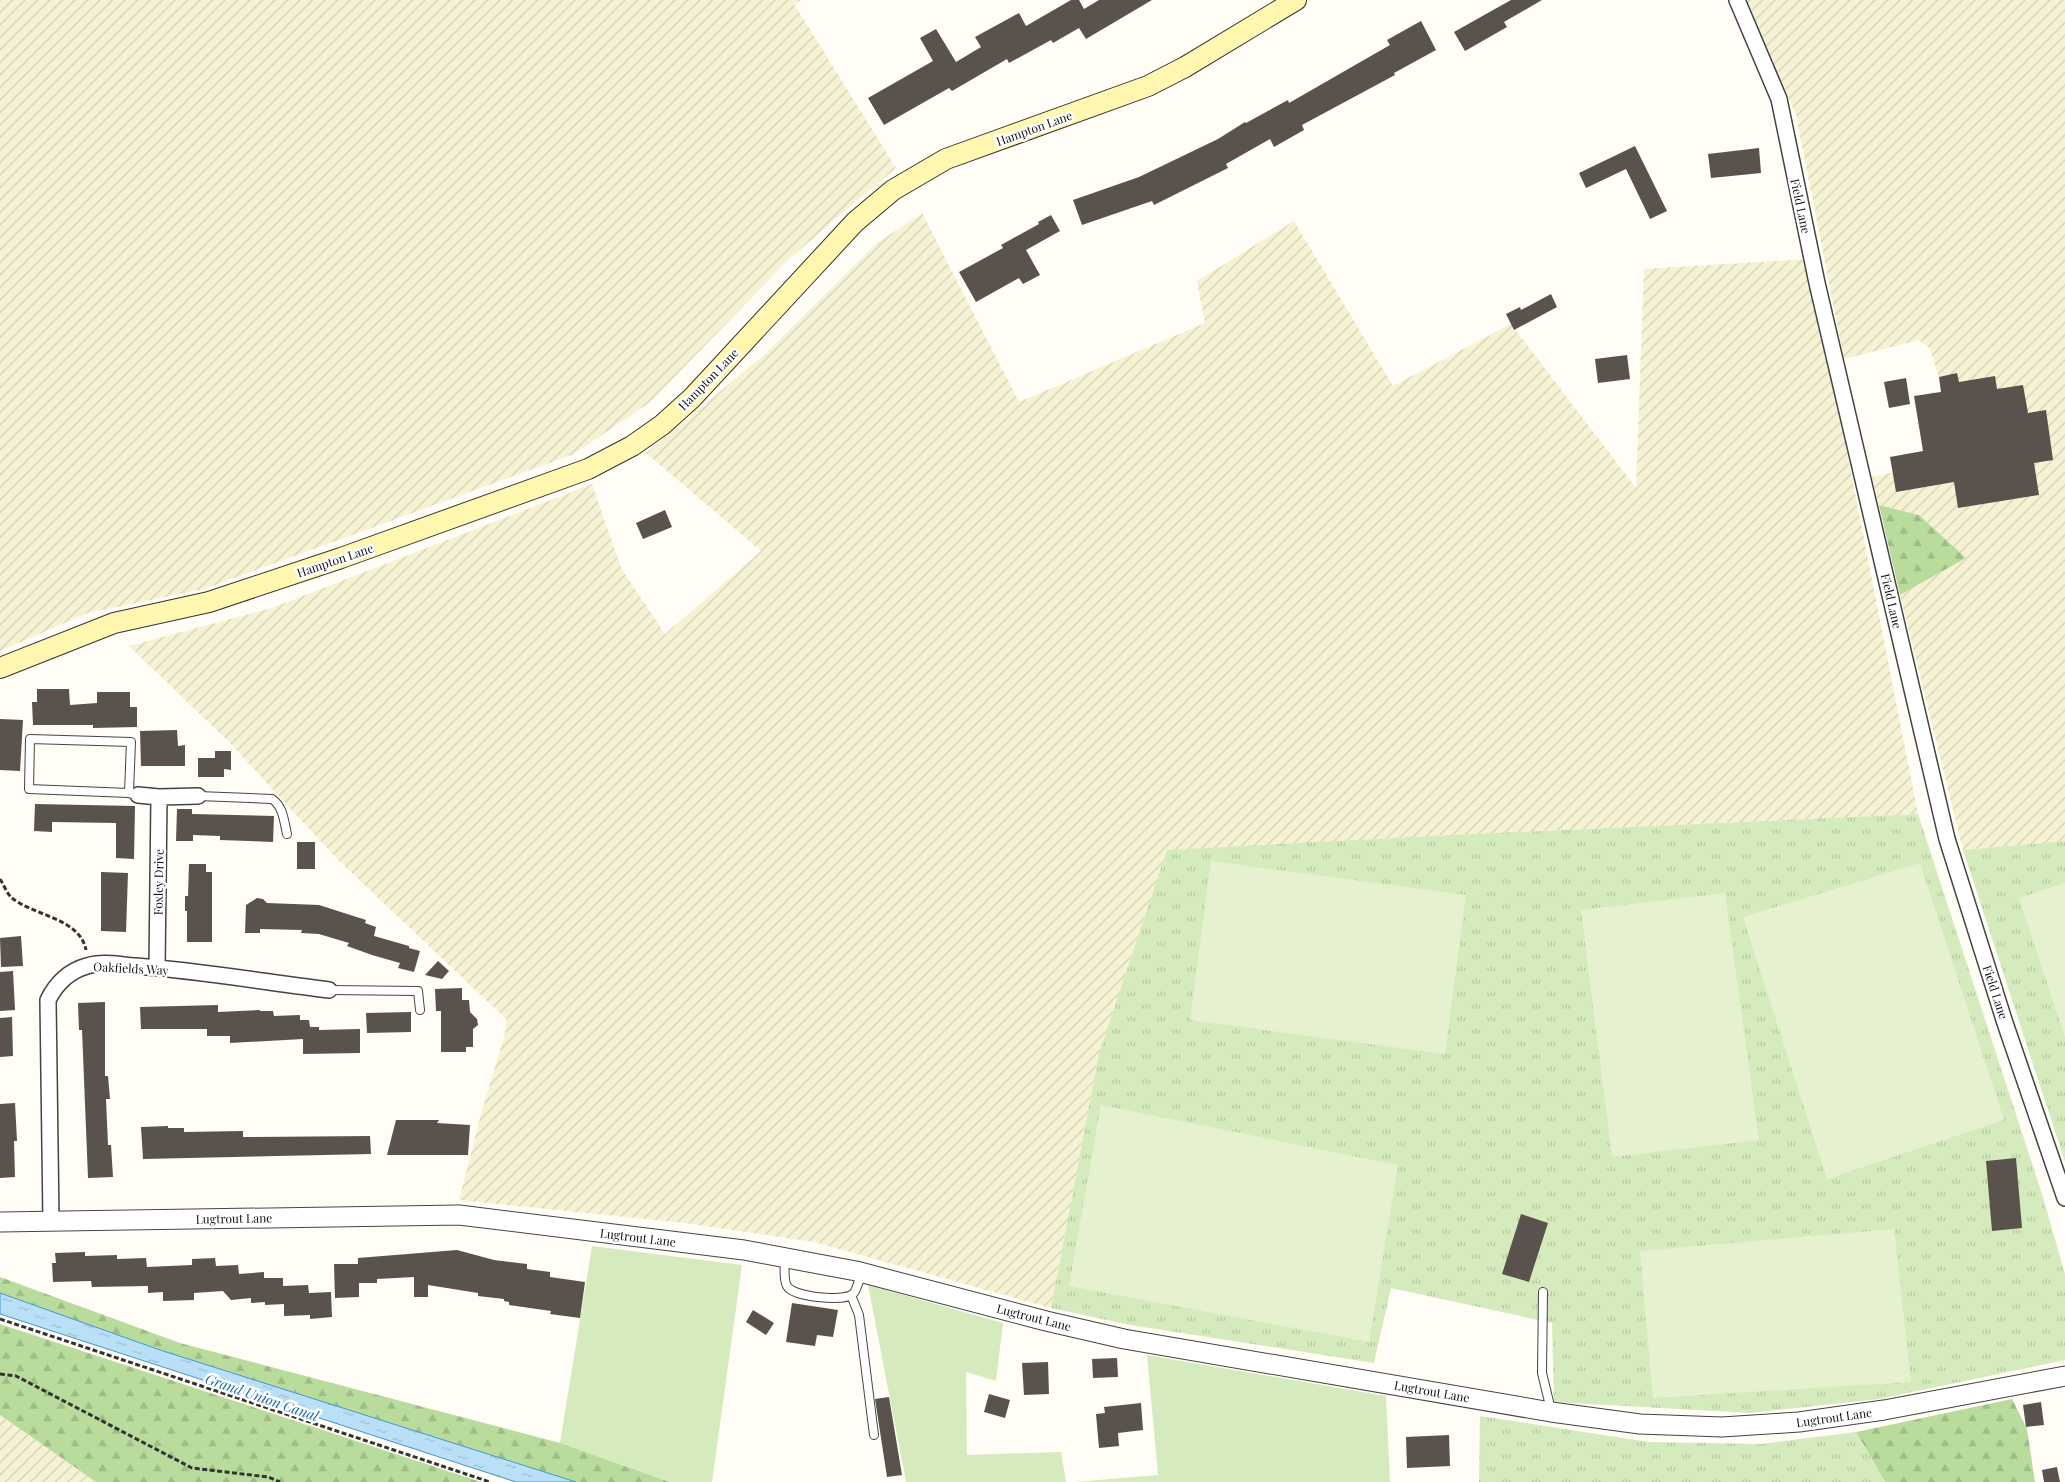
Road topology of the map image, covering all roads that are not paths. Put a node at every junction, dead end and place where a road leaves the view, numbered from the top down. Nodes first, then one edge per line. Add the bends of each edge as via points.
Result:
1 (1296, 0) edge
2 (1737, 0) edge
3 (0, 668) edge
4 (133, 794) junction
5 (198, 796) joint
6 (159, 797) junction
7 (287, 834) dead end
8 (157, 968) junction
9 (329, 990) joint
10 (420, 1010) dead end
11 (2065, 1198) edge
12 (51, 1221) junction
13 (0, 1222) edge
14 (785, 1258) junction
15 (862, 1273) junction
16 (1544, 1292) dead end
17 (851, 1295) junction
18 (2065, 1376) edge
19 (1552, 1412) junction
20 (874, 1435) dead end

1 - 3 main road, Hampton Lane via 1186,67 1148,86 946,159 893,190 855,222 692,398 662,425 597,465 341,558 208,602 114,623
2 - 11 street, Field Lane via 1779,99 1817,283 1947,839
4 - 4 lane via 131,742 30,739 29,789
4 - 6 street
5 - 6 street
5 - 7 lane via 272,799 280,808
6 - 8 street, Foxley Drive
8 - 9 street, Oakfields Way
8 - 12 street, Oakfields Way via 88,965 68,975 48,1000
9 - 10 lane via 418,991
12 - 13 street, Lugtrout Lane
12 - 14 street, Lugtrout Lane via 459,1214
14 - 15 street, Lugtrout Lane
14 - 17 lane via 785,1281 790,1290 840,1299
15 - 17 lane
15 - 19 street, Lugtrout Lane via 1124,1339
16 - 19 lane via 1542,1373
17 - 20 lane via 859,1316
18 - 19 street, Lugtrout Lane via 1884,1410 1799,1422 1722,1427 1640,1424

